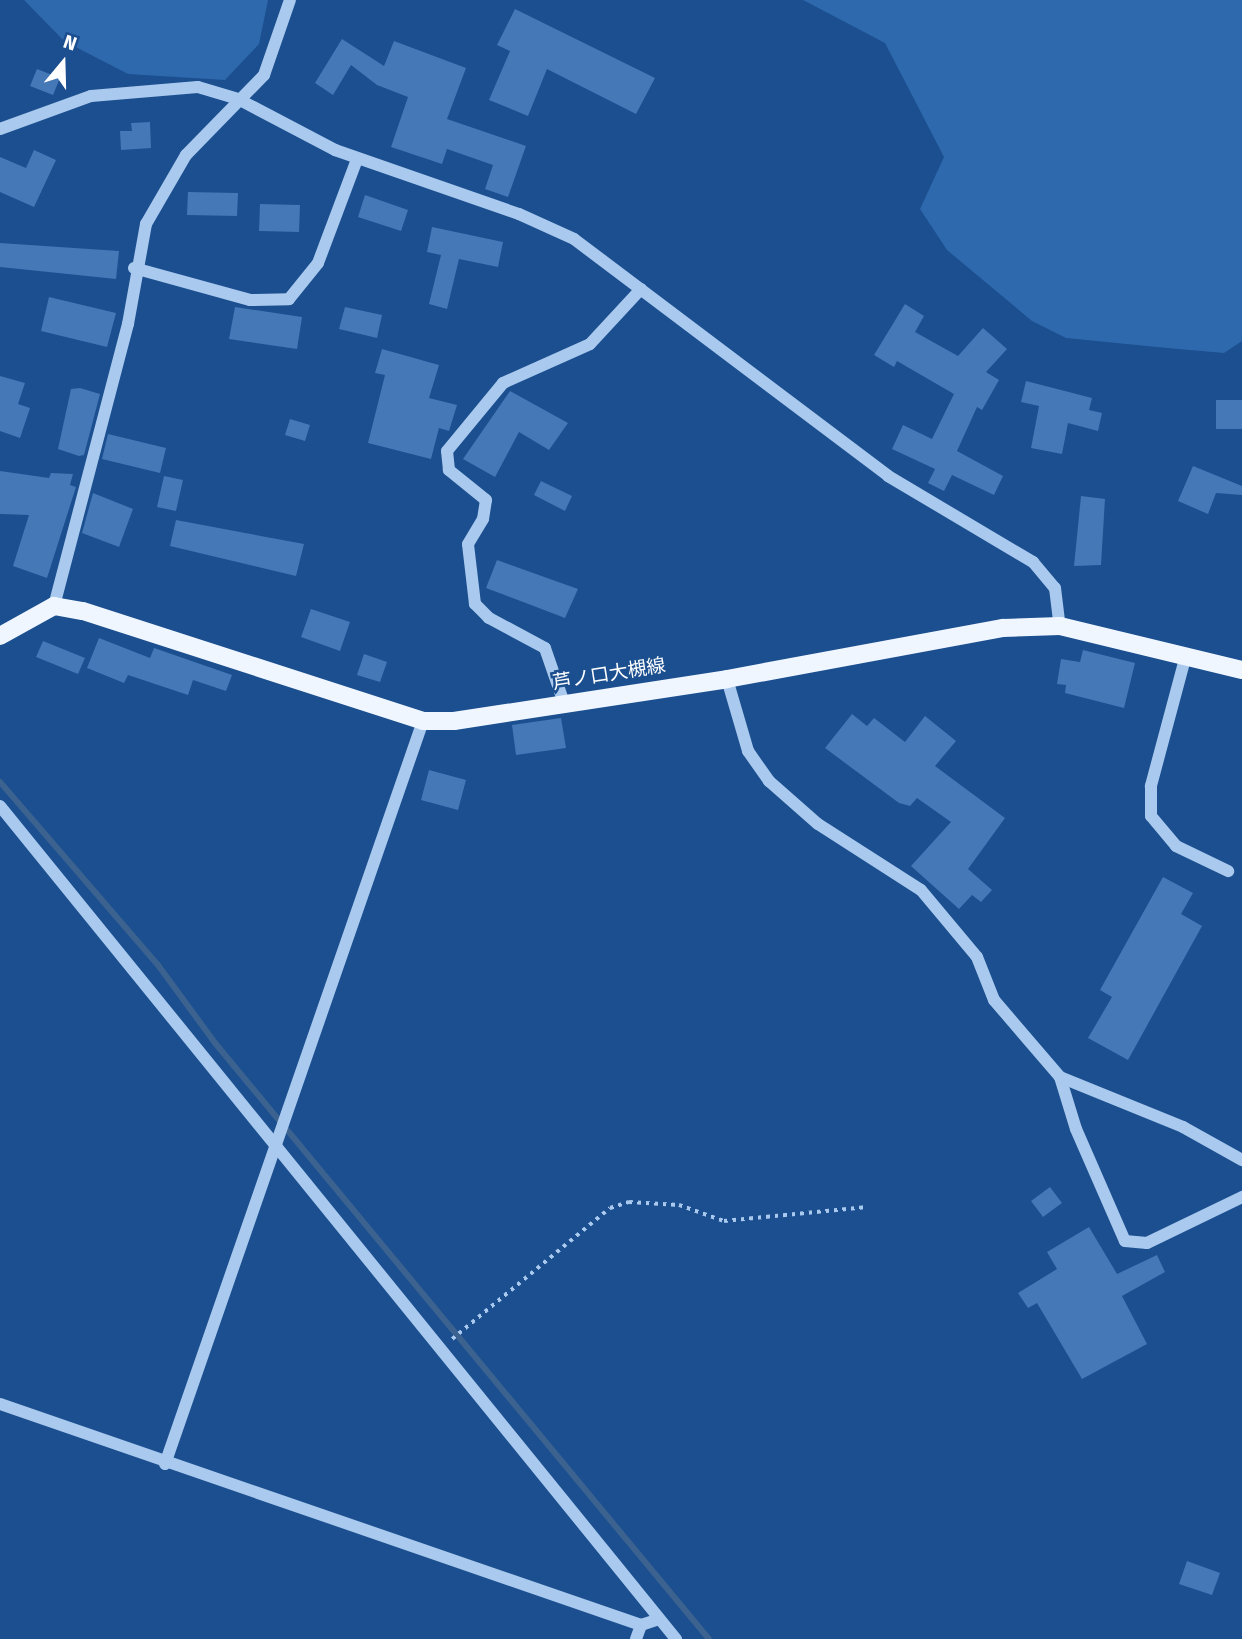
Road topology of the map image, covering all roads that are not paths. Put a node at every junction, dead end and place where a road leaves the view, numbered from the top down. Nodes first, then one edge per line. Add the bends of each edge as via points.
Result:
1 (290, 0) edge
2 (238, 99) junction
3 (0, 129) edge
4 (357, 159) junction
5 (134, 268) junction
6 (641, 289) junction
7 (54, 606) junction
8 (1060, 626) junction
9 (0, 636) edge
10 (1186, 656) junction
11 (1242, 670) edge
12 (727, 679) junction
13 (564, 703) junction
14 (423, 721) junction
15 (0, 806) edge
16 (1228, 871) dead end
17 (1060, 1077) junction
18 (276, 1142) junction
19 (1242, 1160) edge
20 (1242, 1197) edge
21 (0, 1404) edge
22 (165, 1464) junction
23 (659, 1619) junction
24 (641, 1625) junction
25 (636, 1639) edge
26 (676, 1639) edge

1 - 2 street via 264,75
2 - 3 street via 188,85 154,87 92,96
2 - 4 street
2 - 5 street via 186,155 146,224
4 - 5 street via 318,263 289,299 250,300
4 - 6 street via 519,214 573,239
5 - 7 street via 128,324
6 - 8 street via 888,476 1033,562 1055,588
6 - 13 street via 590,344 503,383 447,451 449,470 486,500 483,519 468,544 475,604 489,618 545,648
7 - 9 main road
7 - 14 main road, 芦ノ口大槻線 via 83,611
8 - 10 main road, 芦ノ口大槻線
8 - 12 main road, 芦ノ口大槻線 via 940,637
10 - 11 main road, 芦ノ口大槻線
10 - 16 street via 1151,786 1151,816 1176,846
12 - 13 main road, 芦ノ口大槻線
12 - 17 street via 748,751 769,781 818,824 942,910 977,957 994,1000
13 - 14 main road, 芦ノ口大槻線
14 - 18 street
15 - 18 street
17 - 19 street via 1171,1122
17 - 20 street via 1076,1129 1125,1241 1147,1243
18 - 22 street
18 - 23 street
21 - 22 street
22 - 24 street
23 - 24 street
23 - 26 street
24 - 25 street

